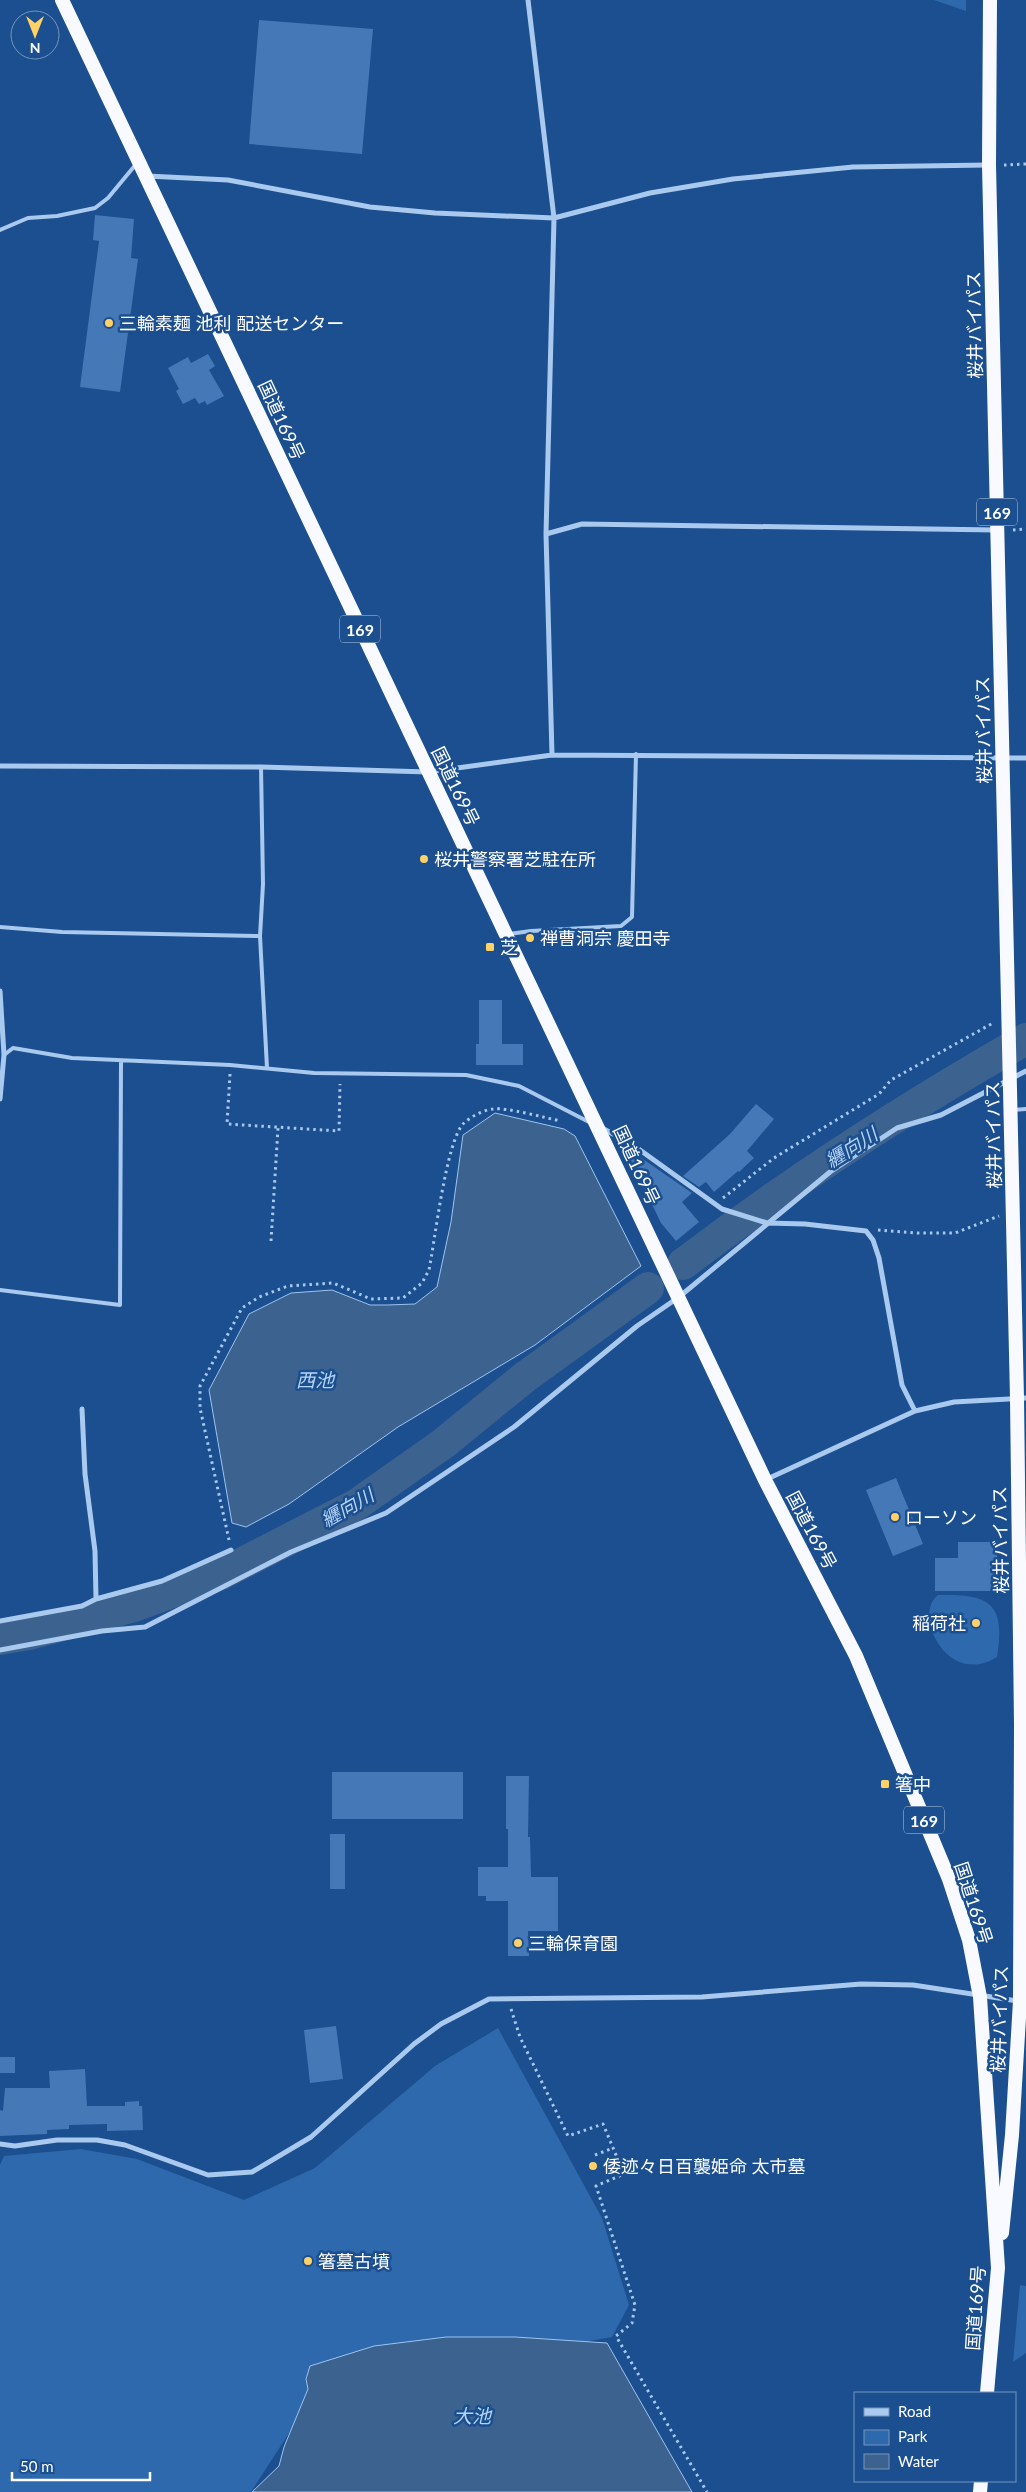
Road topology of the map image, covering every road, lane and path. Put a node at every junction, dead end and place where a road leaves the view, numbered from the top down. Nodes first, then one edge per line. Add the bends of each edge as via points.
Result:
1 (62, 0) edge
2 (528, 0) edge
3 (990, 0) edge
4 (138, 161) junction
5 (1026, 164) edge
6 (989, 165) junction
7 (146, 176) junction
8 (554, 218) junction
9 (0, 230) edge
10 (998, 530) junction
11 (546, 534) junction
12 (636, 754) junction
13 (552, 755) junction
14 (1002, 758) junction
15 (1026, 758) edge
16 (0, 766) edge
17 (261, 767) junction
18 (428, 772) junction
19 (0, 927) edge
20 (507, 935) junction
21 (260, 936) junction
22 (0, 991) edge
23 (1009, 1020) junction
24 (2, 1055) edge
25 (121, 1061) junction
26 (230, 1065) junction
27 (267, 1068) junction
28 (1026, 1070) edge
29 (340, 1073) junction
30 (1010, 1080) junction
31 (0, 1099) edge
32 (1026, 1109) edge
33 (1011, 1110) junction
34 (596, 1125) junction
35 (278, 1128) junction
36 (716, 1203) junction
37 (1013, 1210) junction
38 (764, 1222) junction
39 (866, 1231) junction
40 (271, 1241) dead end
41 (0, 1290) edge
42 (679, 1297) junction
43 (1022, 1398) edge
44 (82, 1408) dead end
45 (914, 1411) junction
46 (765, 1480) junction
47 (231, 1550) joint
48 (96, 1599) junction
49 (929, 1620) dead end
50 (0, 1621) edge
51 (944, 1621) dead end
52 (0, 1650) edge
53 (1023, 1723) edge
54 (506, 1997) junction
55 (980, 1997) junction
56 (1023, 2001) edge
57 (0, 2144) edge
58 (613, 2148) junction
59 (595, 2155) dead end
60 (998, 2268) junction
61 (987, 2392) edge
62 (707, 2492) edge

1 - 4 highway, 国道169号 / 169
2 - 8 street
3 - 6 highway, 桜井バイパス / 169
4 - 7 highway, 国道169号 / 169
4 - 9 lane via 108,198 95,208 28,218
5 - 6 path
6 - 8 street via 853,167 733,179 650,193
6 - 10 highway, 桜井バイパス / 169
7 - 8 street via 228,180 370,207
7 - 18 highway, 国道169号 / 169
8 - 11 street
10 - 11 street via 582,524
10 - 14 highway, 桜井バイパス / 169
11 - 13 street
12 - 13 street
12 - 14 street
12 - 20 lane via 632,916 628,922 621,926 531,930
13 - 18 street
14 - 15 street
14 - 23 highway, 桜井バイパス / 169
16 - 17 street
17 - 18 street
17 - 21 lane via 264,884
18 - 20 highway, 国道169号 / 169
19 - 21 lane via 62,932
20 - 34 highway, 国道169号 / 169
21 - 27 lane
22 - 24 street
23 - 30 highway, 桜井バイパス / 169
23 - 36 path via 891,1080 879,1094 774,1158
24 - 25 lane via 13,1048 72,1058
24 - 31 street
25 - 26 lane
25 - 41 lane via 120,1305
26 - 27 lane
26 - 35 path via 227,1124
27 - 29 lane
28 - 30 street
29 - 34 lane via 466,1075 519,1086
29 - 35 path via 339,1131
30 - 33 highway, 桜井バイパス / 169
30 - 38 street via 941,1115 897,1128 830,1172
32 - 33 lane
33 - 37 highway, 桜井バイパス / 169
34 - 36 street via 633,1145
34 - 42 highway, 国道169号 / 169
34 - 47 path via 495,1108 483,1111 463,1124 446,1172 429,1270 422,1284 403,1298 371,1299 333,1284 288,1286 259,1297 242,1308 200,1386 200,1408
35 - 40 path
36 - 38 street via 722,1209
37 - 39 path via 956,1233
37 - 43 highway, 桜井バイパス / 169
38 - 39 street
38 - 42 street
39 - 45 street via 879,1258 902,1385
42 - 46 highway, 国道169号 / 169
42 - 52 street via 637,1326 514,1426 386,1513 291,1552 145,1627 102,1631
43 - 45 street via 954,1402
43 - 53 highway, 桜井バイパス / 169
44 - 48 street via 85,1474 95,1551
45 - 46 street
46 - 55 highway, 国道169号 / 169 via 856,1656 949,1879 969,1940
47 - 48 street via 162,1581
48 - 50 street via 82,1606
49 - 51 path
53 - 56 highway, 桜井バイパス / 169
54 - 55 street via 702,1997 860,1984 913,1985
54 - 57 street via 489,1999 441,2024 414,2044 311,2137 252,2172 208,2174 125,2145 97,2140 57,2140 15,2146
54 - 58 path via 520,2037 568,2136 603,2124
55 - 56 street
55 - 60 highway, 国道169号 / 169
56 - 60 highway, 桜井バイパス / 169
58 - 59 path
58 - 62 path via 624,2174 596,2186 635,2304 632,2322 616,2336
60 - 61 highway, 国道169号 / 169

